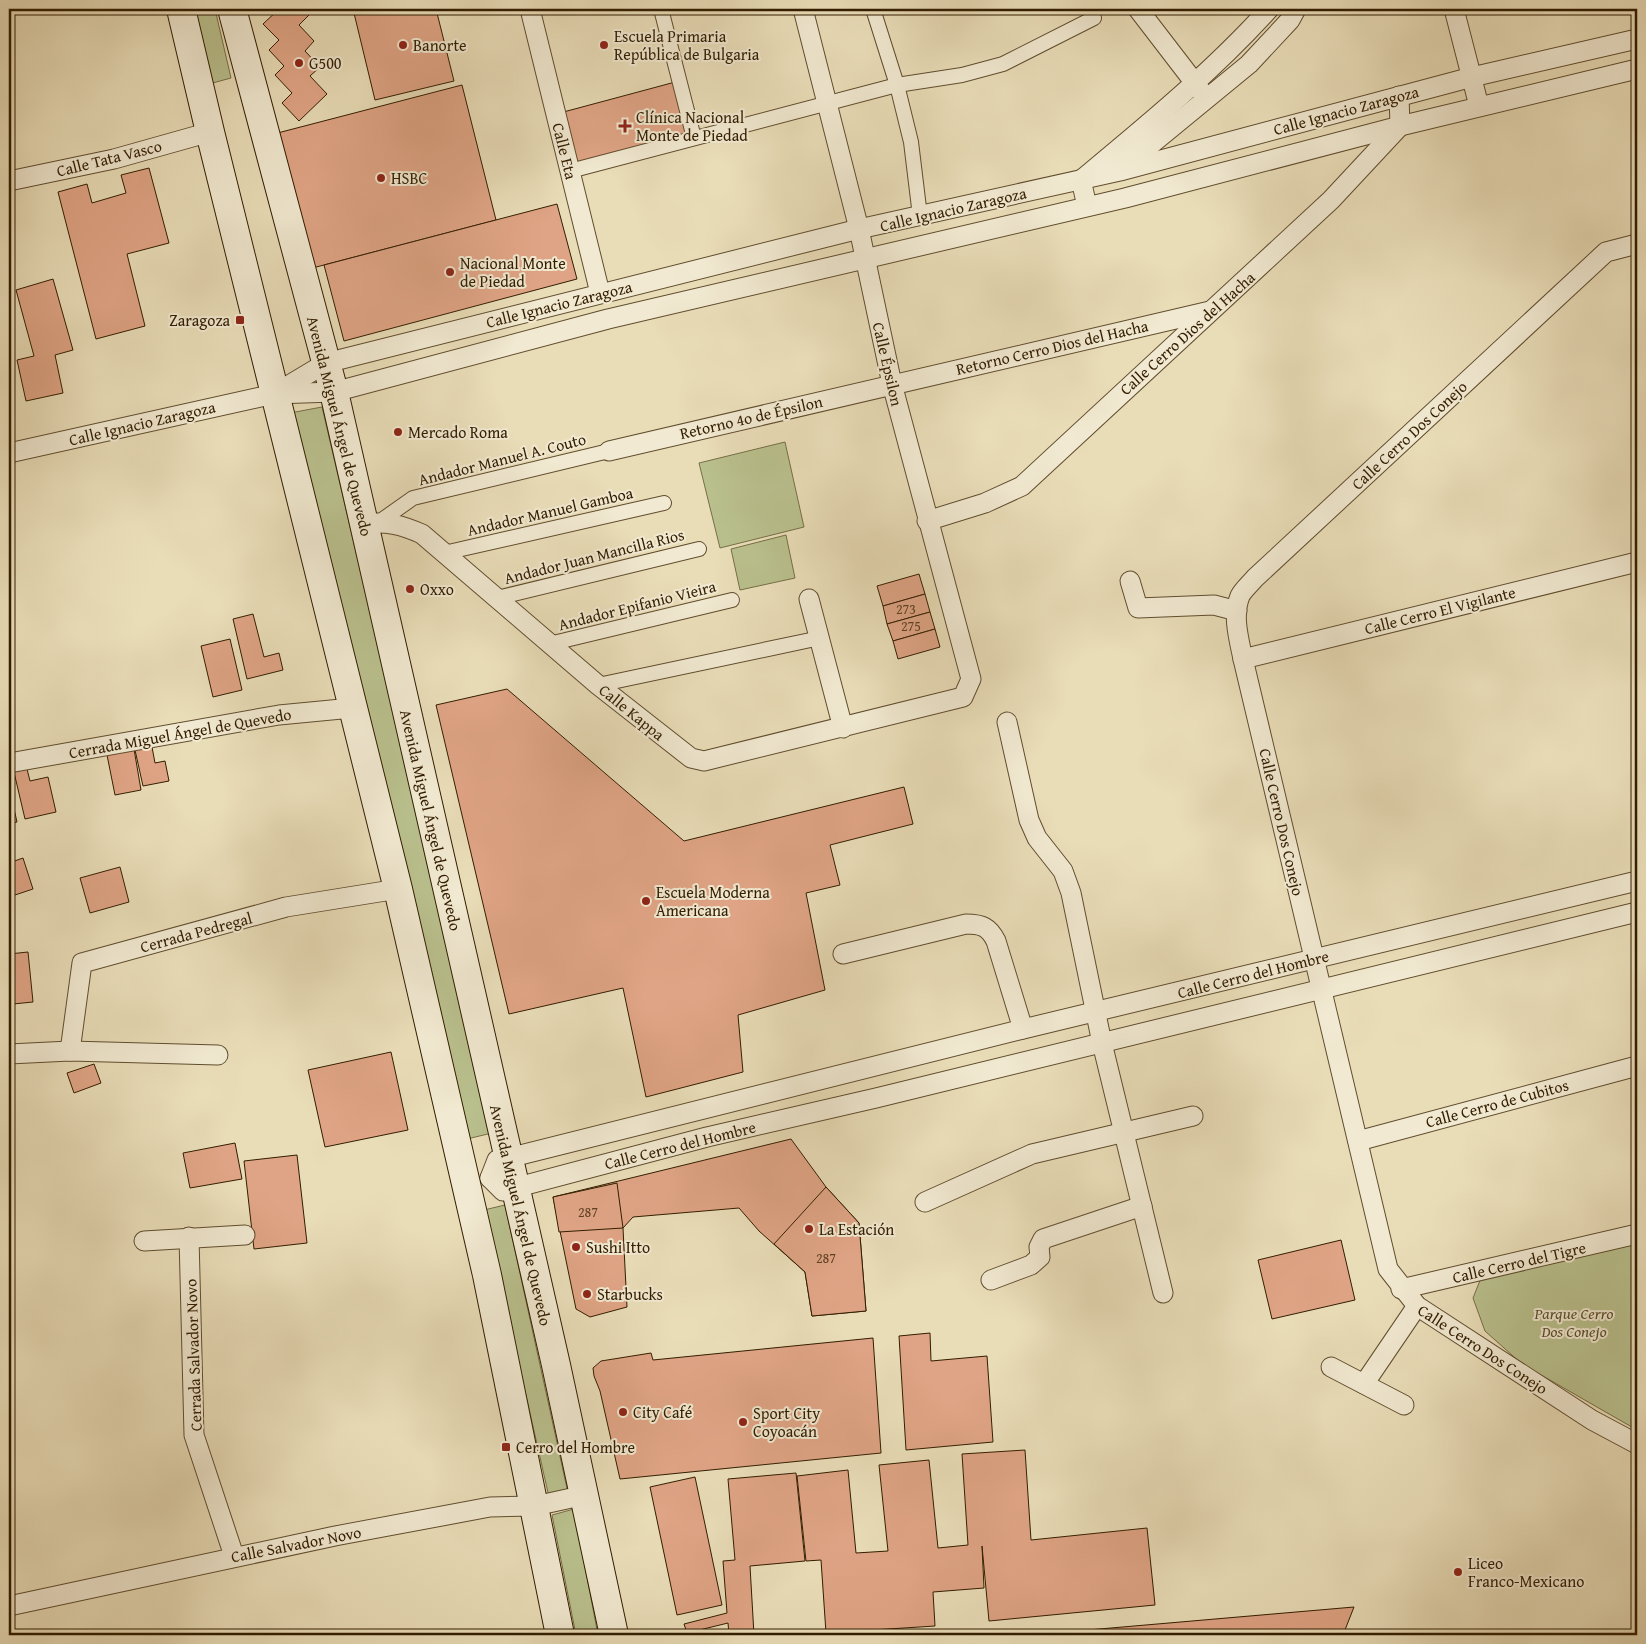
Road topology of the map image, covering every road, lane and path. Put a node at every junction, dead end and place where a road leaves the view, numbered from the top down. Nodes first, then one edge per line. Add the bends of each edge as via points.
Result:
1 (181, 9) edge
2 (232, 9) edge
3 (530, 9) edge
4 (661, 9) edge
5 (803, 9) edge
6 (873, 9) edge
7 (1138, 9) edge
8 (1268, 9) edge
9 (1296, 9) edge
10 (1454, 9) edge
11 (1094, 18) dead end
12 (1637, 39) edge
13 (1637, 69) edge
14 (1472, 77) junction
15 (1194, 82) junction
16 (897, 85) junction
17 (1398, 96) junction
18 (1208, 100) junction
19 (827, 103) junction
20 (1478, 106) junction
21 (1400, 126) junction
22 (210, 132) junction
23 (694, 138) junction
24 (1120, 170) junction
25 (570, 171) junction
26 (1081, 180) junction
27 (9, 181) edge
28 (1125, 198) junction
29 (1087, 206) junction
30 (920, 216) junction
31 (859, 229) junction
32 (1637, 244) edge
33 (866, 258) junction
34 (600, 293) junction
35 (1212, 310) junction
36 (326, 363) junction
37 (892, 384) junction
38 (334, 392) junction
39 (274, 394) junction
40 (609, 451) joint
41 (9, 453) edge
42 (664, 503) dead end
43 (927, 521) junction
44 (372, 523) junction
45 (699, 549) dead end
46 (444, 553) junction
47 (1637, 562) edge
48 (1130, 581) dead end
49 (497, 598) junction
50 (732, 600) dead end
51 (809, 600) dead end
52 (1237, 611) junction
53 (820, 638) junction
54 (549, 644) junction
55 (1243, 659) junction
56 (598, 685) junction
57 (944, 702) joint
58 (352, 708) junction
59 (1007, 722) dead end
60 (843, 728) junction
61 (9, 763) edge
62 (1637, 881) edge
63 (398, 888) junction
64 (1637, 912) edge
65 (843, 954) dead end
66 (1314, 960) junction
67 (1321, 989) junction
68 (1095, 1013) junction
69 (1023, 1029) junction
70 (1102, 1043) junction
71 (70, 1051) junction
72 (9, 1054) edge
73 (218, 1055) dead end
74 (1637, 1066) edge
75 (868, 1067) junction
76 (876, 1098) junction
77 (1193, 1116) dead end
78 (1123, 1134) junction
79 (1358, 1141) junction
80 (508, 1158) junction
81 (490, 1183) junction
82 (925, 1202) dead end
83 (1142, 1206) junction
84 (1637, 1234) edge
85 (245, 1236) dead end
86 (189, 1237) junction
87 (144, 1241) dead end
88 (991, 1280) dead end
89 (1401, 1289) junction
90 (1163, 1293) dead end
91 (1417, 1306) junction
92 (1331, 1367) dead end
93 (1364, 1384) junction
94 (1404, 1406) dead end
95 (1637, 1444) edge
96 (585, 1495) junction
97 (535, 1506) junction
98 (234, 1556) junction
99 (9, 1606) edge
100 (560, 1635) edge
101 (614, 1635) edge

1 - 22 main road, Avenida Miguel Ángel de Quevedo
2 - 36 main road, Avenida Miguel Ángel de Quevedo
3 - 25 street, Calle Eta
4 - 23 street
5 - 19 street, Calle Épsilon
6 - 16 street
7 - 15 street
8 - 15 street via 1234,47
9 - 18 street via 1290,20 1249,64
10 - 14 street
11 - 16 street via 1003,64 962,75
12 - 14 street, Calle Ignacio Zaragoza
13 - 20 street, Calle Ignacio Zaragoza
14 - 17 street, Calle Ignacio Zaragoza
14 - 20 street
15 - 18 street
15 - 26 street
16 - 19 street
16 - 30 street via 911,142
17 - 21 street
17 - 24 street, Calle Ignacio Zaragoza
18 - 24 street
19 - 23 street
19 - 31 street, Calle Épsilon
20 - 21 street, Calle Ignacio Zaragoza
21 - 28 street, Calle Ignacio Zaragoza
21 - 35 street, Calle Cerro Dios del Hacha via 1331,200
22 - 27 street, Calle Tata Vasco via 114,159
22 - 39 main road, Avenida Miguel Ángel de Quevedo
23 - 25 street
24 - 26 street, Calle Ignacio Zaragoza
24 - 28 street
25 - 34 street, Calle Eta
26 - 29 street
26 - 30 street, Calle Ignacio Zaragoza
28 - 29 street, Calle Ignacio Zaragoza
29 - 33 street, Calle Ignacio Zaragoza
30 - 31 street, Calle Ignacio Zaragoza
31 - 33 street, Calle Épsilon
31 - 34 street, Calle Ignacio Zaragoza
32 - 52 street, Calle Cerro Dos Conejo via 1606,252 1255,578 1240,595
33 - 37 street, Calle Épsilon
33 - 38 street, Calle Ignacio Zaragoza via 608,319
34 - 36 street, Calle Ignacio Zaragoza
35 - 37 street, Retorno Cerro Dios del Hacha
35 - 43 street, Calle Cerro Dios del Hacha via 1022,486 985,503
36 - 38 main road, Avenida Miguel Ángel de Quevedo
36 - 39 street, Calle Ignacio Zaragoza
37 - 40 street, Retorno 4o de Épsilon
37 - 43 street, Calle Épsilon
38 - 39 street, Calle Ignacio Zaragoza
38 - 44 main road, Avenida Miguel Ángel de Quevedo
39 - 41 street, Calle Ignacio Zaragoza
39 - 58 main road, Avenida Miguel Ángel de Quevedo
40 - 44 street, Andador Manuel A. Couto via 413,498
42 - 46 street, Andador Manuel Gamboa
43 - 57 street, Calle Épsilon via 971,679 963,697
44 - 46 street, Calle Kappa via 402,525 422,534
44 - 80 main road, Avenida Miguel Ángel de Quevedo
45 - 49 street, Andador Juan Mancilla Rios
46 - 49 street, Calle Kappa
47 - 55 street, Calle Cerro El Vigilante
48 - 52 street via 1138,608 1214,605
49 - 54 street, Calle Kappa
50 - 54 street, Andador Epifanio Vieira
51 - 53 street
52 - 55 street, Calle Cerro Dos Conejo
53 - 56 street
53 - 60 street
54 - 56 street, Calle Kappa
55 - 66 street, Calle Cerro Dos Conejo
56 - 60 street, Calle Kappa via 680,751 704,761
57 - 60 street, Calle Kappa
58 - 61 street, Cerrada Miguel Ángel de Quevedo via 279,715
58 - 63 main road, Avenida Miguel Ángel de Quevedo
59 - 68 street via 1029,820 1063,871 1071,892
62 - 66 street, Calle Cerro del Hombre
63 - 71 street, Cerrada Pedregal via 286,908 82,963
63 - 81 main road, Avenida Miguel Ángel de Quevedo
64 - 67 street, Calle Cerro del Hombre
65 - 69 street via 966,924 980,924 990,930 996,941
66 - 67 street, Calle Cerro Dos Conejo
66 - 68 street, Calle Cerro del Hombre
67 - 70 street, Calle Cerro del Hombre
67 - 79 street, Calle Cerro Dos Conejo
68 - 69 street, Calle Cerro del Hombre
68 - 70 street
69 - 75 street, Calle Cerro del Hombre
70 - 76 street, Calle Cerro del Hombre
70 - 78 street
71 - 72 street
71 - 73 street
74 - 79 street, Calle Cerro de Cubitos
75 - 76 street
75 - 80 street, Calle Cerro del Hombre
76 - 81 street, Calle Cerro del Hombre
77 - 78 street
78 - 82 street via 1032,1154
78 - 83 street
79 - 89 street, Calle Cerro Dos Conejo via 1388,1269
80 - 81 main road, Avenida Miguel Ángel de Quevedo
81 - 96 main road, Avenida Miguel Ángel de Quevedo
81 - 97 main road, Avenida Miguel Ángel de Quevedo
83 - 88 street via 1043,1238 1040,1256 1031,1265
83 - 90 street
84 - 89 street, Calle Cerro del Tigre
85 - 86 street
86 - 87 street
86 - 98 street, Cerrada Salvador Novo via 194,1435
89 - 91 street, Calle Cerro Dos Conejo
91 - 93 street
91 - 95 street, Calle Cerro Dos Conejo via 1592,1420
92 - 93 street
93 - 94 street
96 - 97 street, Calle Salvador Novo
96 - 101 main road, Avenida Miguel Ángel de Quevedo
97 - 98 street, Calle Salvador Novo via 481,1509
97 - 100 main road, Avenida Miguel Ángel de Quevedo
98 - 99 street, Calle Salvador Novo

